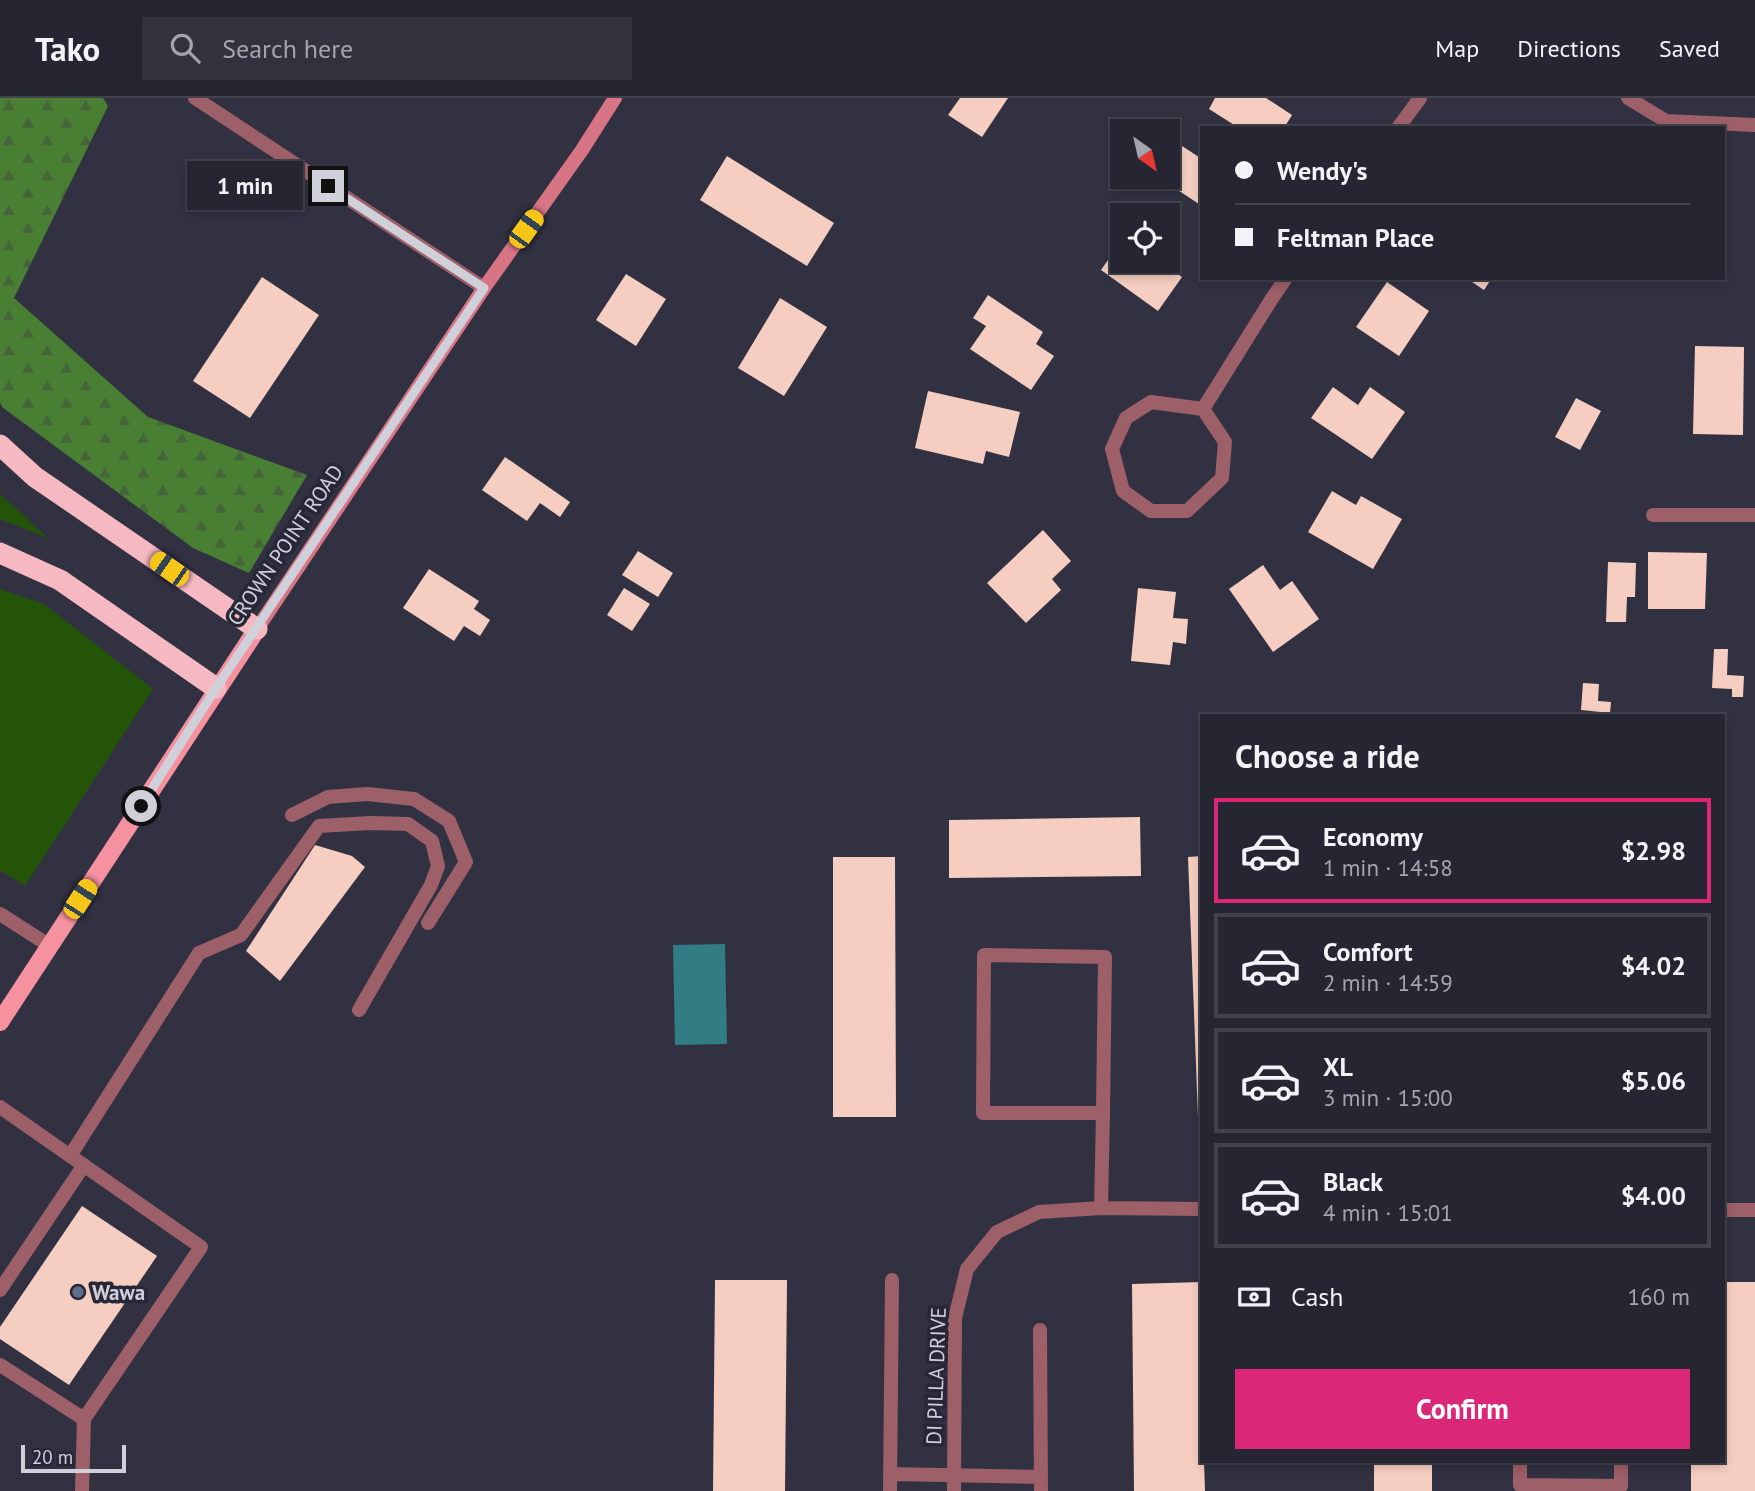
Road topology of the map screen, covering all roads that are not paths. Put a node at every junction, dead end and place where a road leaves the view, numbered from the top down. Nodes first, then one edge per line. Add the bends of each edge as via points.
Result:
1 (195, 98) edge
2 (615, 98) edge
3 (1420, 98) edge
4 (1628, 98) edge
5 (1755, 125) edge
6 (1399, 126) edge
7 (1285, 280) edge
8 (484, 288) junction
9 (1203, 409) junction
10 (0, 444) edge
11 (1653, 515) dead end
12 (1755, 515) edge
13 (0, 553) edge
14 (257, 629) junction
15 (216, 688) junction
16 (292, 815) dead end
17 (0, 914) edge
18 (428, 923) dead end
19 (50, 946) junction
20 (359, 1010) dead end
21 (0, 1022) edge
22 (0, 1107) edge
23 (1103, 1113) junction
24 (70, 1156) junction
25 (84, 1165) junction
26 (1101, 1208) junction
27 (1200, 1209) edge
28 (1725, 1210) edge
29 (1755, 1210) edge
30 (892, 1280) dead end
31 (0, 1290) edge
32 (1040, 1330) dead end
33 (0, 1365) edge
34 (84, 1419) junction
35 (1520, 1463) edge
36 (1621, 1463) edge
37 (890, 1474) junction
38 (954, 1475) junction
39 (1041, 1484) edge
40 (82, 1491) edge
41 (890, 1491) edge
42 (954, 1491) edge

1 - 8 street
2 - 8 main road, CROWN POINT ROAD
3 - 6 street
4 - 5 street via 1666,121
7 - 9 street
8 - 14 main road, CROWN POINT ROAD
9 - 9 street via 1225,442 1222,478 1187,511 1151,511 1124,491 1112,449 1126,418 1151,402
10 - 14 highway via 35,477
11 - 12 street
13 - 15 highway via 60,580
14 - 15 main road, CROWN POINT ROAD
15 - 19 main road, CROWN POINT ROAD
16 - 18 street via 328,797 367,794 414,799 449,821 466,862
17 - 19 street
19 - 21 main road, CROWN POINT ROAD
20 - 24 street via 438,866 432,841 408,824 319,826 241,935 200,953
22 - 24 street
23 - 23 street via 1105,957 984,956 984,1113
23 - 26 street
24 - 25 street
25 - 31 street
25 - 34 street via 201,1247
26 - 27 street
26 - 38 street, DI PILLA DRIVE via 1039,1212 997,1232 967,1269 955,1318
28 - 29 street
30 - 37 street
32 - 39 street
33 - 34 street
34 - 40 street
35 - 36 street via 1520,1485 1621,1486
37 - 38 street
37 - 41 street
38 - 39 street
38 - 42 street, DI PILLA DRIVE

